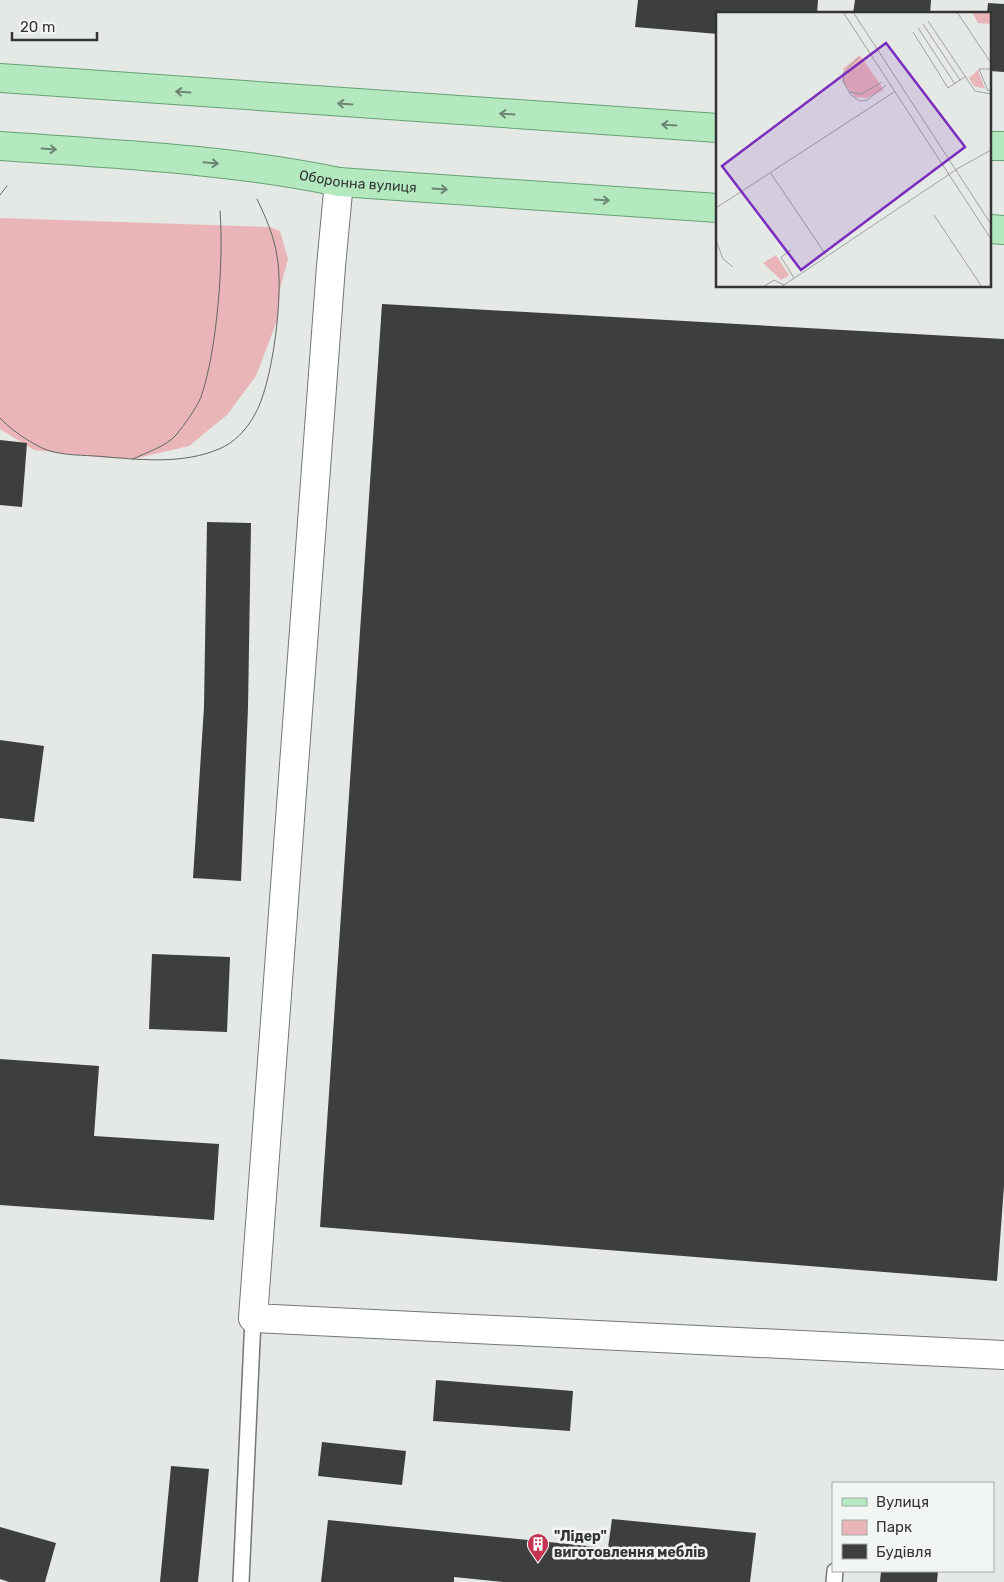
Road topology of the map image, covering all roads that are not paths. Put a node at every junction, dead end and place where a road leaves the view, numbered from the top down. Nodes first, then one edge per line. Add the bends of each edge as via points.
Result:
1 (0, 78) edge
2 (716, 128) edge
3 (0, 146) edge
4 (339, 182) junction
5 (716, 208) edge
6 (253, 1318) junction
7 (1004, 1355) edge
8 (241, 1582) edge

2 -> 1 main road
3 -> 4 main road, Оборонна вулиця via 282,170
4 -> 5 main road, Оборонна вулиця
4 - 6 street
6 - 7 street
6 - 8 lane

